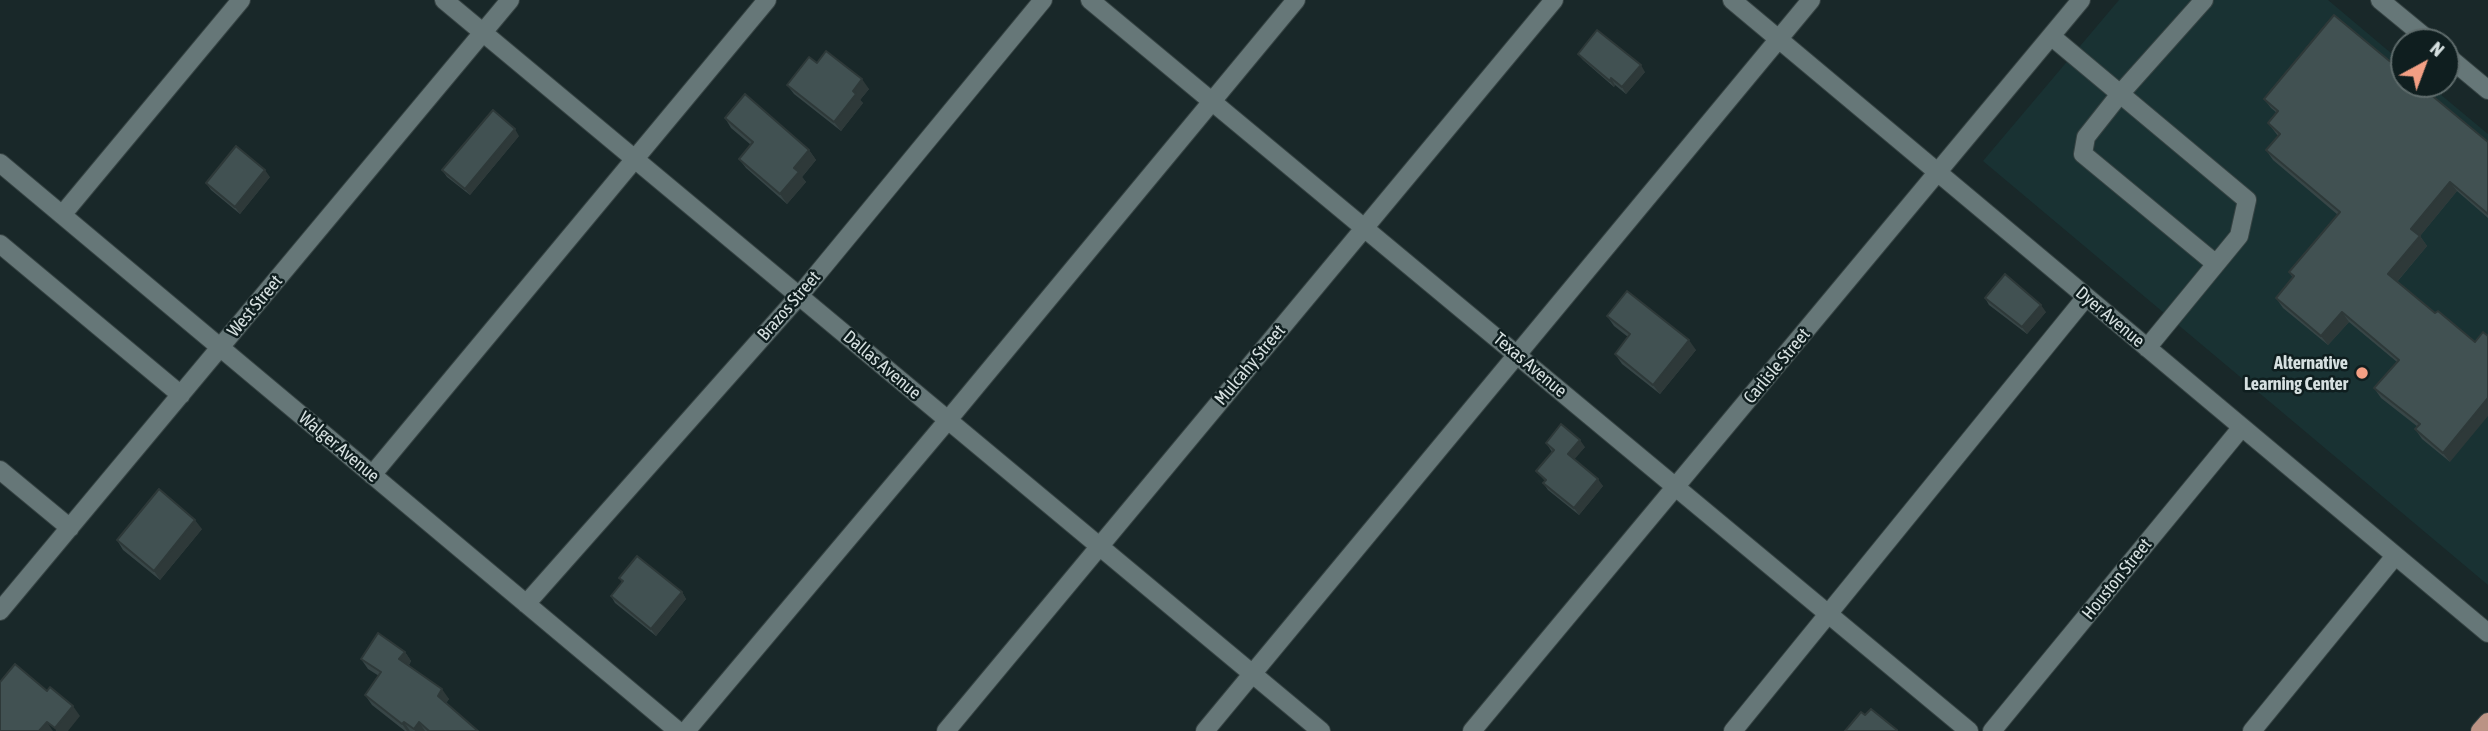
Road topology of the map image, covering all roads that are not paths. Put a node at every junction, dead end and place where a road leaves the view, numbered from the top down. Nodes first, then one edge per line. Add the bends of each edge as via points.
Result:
1 (241, 0) edge
2 (444, 0) edge
3 (510, 0) edge
4 (767, 0) edge
5 (1043, 0) edge
6 (1090, 0) edge
7 (1296, 0) edge
8 (1555, 0) edge
9 (1732, 0) edge
10 (1811, 0) edge
11 (2081, 0) edge
12 (2204, 0) edge
13 (2380, 0) edge
14 (2414, 28) edge
15 (483, 33) junction
16 (2051, 36) junction
17 (1779, 39) junction
18 (2460, 67) edge
19 (2488, 90) edge
20 (2120, 94) junction
21 (1212, 102) junction
22 (635, 159) junction
23 (0, 163) edge
24 (1937, 172) junction
25 (62, 215) junction
26 (1364, 228) junction
27 (0, 244) edge
28 (2216, 264) junction
29 (799, 296) junction
30 (2086, 297) junction
31 (220, 348) junction
32 (2147, 348) junction
33 (1517, 355) junction
34 (181, 395) junction
35 (948, 420) junction
36 (2242, 427) junction
37 (0, 470) edge
38 (372, 475) junction
39 (1676, 487) junction
40 (70, 528) junction
41 (1099, 547) junction
42 (2395, 556) junction
43 (526, 604) junction
44 (0, 611) edge
45 (1828, 614) junction
46 (2488, 633) edge
47 (1252, 674) junction
48 (2488, 722) edge
49 (678, 731) edge
50 (686, 731) edge
51 (946, 731) edge
52 (1205, 731) edge
53 (1321, 731) edge
54 (1472, 731) edge
55 (1733, 731) edge
56 (1969, 731) edge
57 (1992, 731) edge
58 (2252, 731) edge
59 (2480, 731) edge

1 - 25 street
2 - 15 street, Dallas Avenue
3 - 15 street, West Street
4 - 22 street
5 - 29 street, Brazos Street
6 - 21 street, Texas Avenue
7 - 21 street
8 - 26 street, Mulcahy Street
9 - 17 street, Dyer Avenue
10 - 17 street
11 - 16 street, Carlisle Street
12 - 20 street
13 - 14 street
15 - 22 street, Dallas Avenue
15 - 31 street, West Street
16 - 20 street
16 - 24 street, Carlisle Street
17 - 24 street, Dyer Avenue
17 - 33 street
18 - 19 street
20 - 28 street via 2247,200 2239,236
20 - 28 street via 2086,137 2083,154
21 - 26 street, Texas Avenue
21 - 35 street
22 - 29 street, Dallas Avenue
22 - 38 street
23 - 25 street, Walger Avenue
24 - 30 street, Dyer Avenue
24 - 39 street, Carlisle Street
25 - 31 street, Walger Avenue
26 - 33 street, Texas Avenue
26 - 41 street, Mulcahy Street
27 - 34 street
28 - 32 street
29 - 35 street, Dallas Avenue
29 - 43 street, Brazos Street
30 - 32 street, Dyer Avenue
30 - 45 street
31 - 34 street, West Street
31 - 38 street, Walger Avenue
32 - 36 street, Dyer Avenue
33 - 39 street, Texas Avenue
33 - 47 street
34 - 40 street, West Street
35 - 41 street, Dallas Avenue
35 - 50 street
36 - 42 street, Dyer Avenue
36 - 57 street, Houston Street
37 - 40 street
38 - 43 street, Walger Avenue
39 - 45 street, Texas Avenue
39 - 54 street, Carlisle Street
40 - 44 street, West Street
41 - 47 street, Dallas Avenue
41 - 51 street, Mulcahy Street
42 - 46 street, Dyer Avenue
42 - 58 street
43 - 49 street, Walger Avenue
45 - 55 street
45 - 56 street, Texas Avenue
47 - 52 street
47 - 53 street, Dallas Avenue
48 - 59 main road

